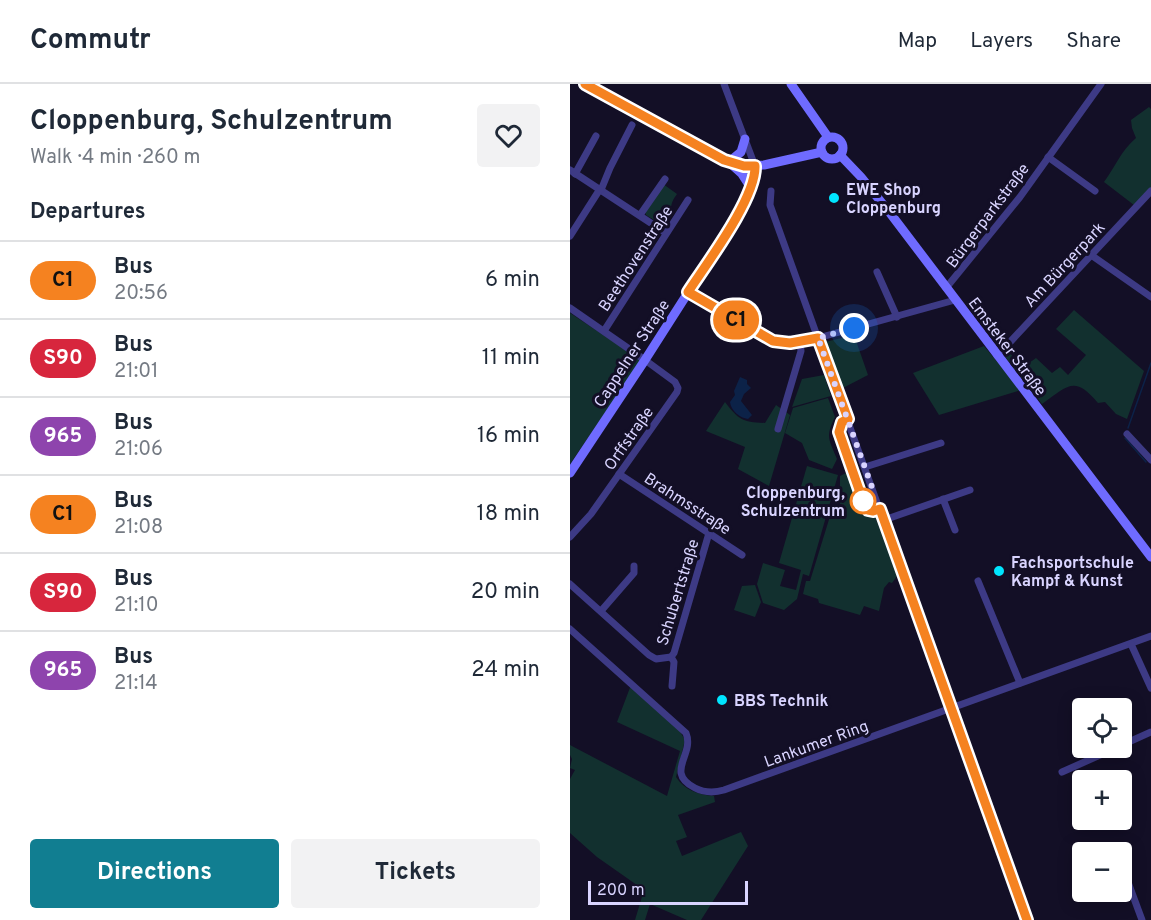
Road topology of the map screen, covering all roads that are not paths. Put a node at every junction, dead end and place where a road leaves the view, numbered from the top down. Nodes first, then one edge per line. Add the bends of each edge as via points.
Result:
1 (585, 84) edge
2 (724, 84) edge
3 (791, 84) edge
4 (1101, 84) edge
5 (632, 125) dead end
6 (596, 136) dead end
7 (828, 137) junction
8 (745, 140) junction
9 (822, 152) junction
10 (840, 155) junction
11 (1048, 157) junction
12 (727, 161) junction
13 (755, 166) junction
14 (573, 172) edge
15 (664, 179) dead end
16 (751, 188) junction
17 (601, 189) junction
18 (771, 191) dead end
19 (1095, 191) dead end
20 (1151, 191) edge
21 (688, 200) dead end
22 (640, 215) junction
23 (666, 233) junction
24 (570, 236) edge
25 (1091, 255) junction
26 (877, 272) dead end
27 (946, 288) junction
28 (688, 292) junction
29 (1151, 297) edge
30 (955, 300) junction
31 (570, 308) edge
32 (897, 317) junction
33 (604, 331) junction
34 (818, 338) junction
35 (800, 342) junction
36 (997, 356) junction
37 (645, 360) junction
38 (778, 429) dead end
39 (1127, 434) dead end
40 (941, 443) dead end
41 (1151, 460) edge
42 (865, 467) junction
43 (570, 473) edge
44 (619, 474) junction
45 (970, 490) dead end
46 (943, 499) junction
47 (884, 520) junction
48 (955, 530) dead end
49 (709, 533) junction
50 (570, 537) edge
51 (742, 555) dead end
52 (1151, 557) edge
53 (634, 566) dead end
54 (978, 580) dead end
55 (570, 584) edge
56 (601, 611) junction
57 (570, 629) edge
58 (1151, 636) edge
59 (1131, 644) junction
60 (671, 657) junction
61 (1020, 683) junction
62 (672, 686) dead end
63 (1151, 688) edge
64 (951, 708) junction
65 (1151, 732) edge
66 (1132, 741) edge
67 (1093, 758) edge
68 (1062, 772) dead end
69 (1132, 893) edge
70 (1027, 920) edge
71 (1142, 920) edge

1 - 12 street
2 - 8 street
3 - 7 street, Emsteker Straße
4 - 11 street, Bürgerparkstraße
5 - 17 street
6 - 14 street
7 - 9 street
7 - 10 street, Emsteker Straße via 842,143
8 - 12 street via 742,151
8 - 13 street
9 - 10 street via 829,158
9 - 13 street
10 - 27 street, Emsteker Straße
11 - 19 street, Bürgerparkstraße
11 - 27 street, Bürgerparkstraße
12 - 13 street
12 - 16 street
13 - 16 street, Cappelner Straße
14 - 17 street
15 - 22 street
16 - 28 street, Cappelner Straße
17 - 22 street
17 - 24 street
18 - 34 street via 770,205
20 - 25 street, Am Bürgerpark
21 - 23 street, Beethovenstraße
22 - 23 street
23 - 33 street, Beethovenstraße
25 - 29 street
25 - 36 street, Am Bürgerpark
26 - 32 street
27 - 30 street, Emsteker Straße
28 - 35 street via 765,337 780,343
28 - 37 street, Cappelner Straße
30 - 32 street
30 - 36 street, Emsteker Straße
31 - 33 street
32 - 34 street
33 - 37 street
34 - 35 street
34 - 42 street
35 - 38 street via 801,351
36 - 52 street, Emsteker Straße
37 - 43 street, Cappelner Straße
37 - 44 street, Orffstraße via 678,388
39 - 41 street
40 - 42 street
42 - 47 street
44 - 49 street, Brahmsstraße
44 - 50 street, Orffstraße
45 - 46 street
46 - 47 street
46 - 48 street
47 - 64 street
49 - 51 street, Brahmsstraße
49 - 60 street, Schubertstraße
53 - 56 street via 634,573
54 - 61 street
55 - 56 street, Schubertstraße
56 - 60 street, Schubertstraße via 656,659
57 - 64 street, Lankumer Ring via 686,733 688,743 681,778 706,792 724,790
58 - 59 street, Lankumer Ring
59 - 61 street, Lankumer Ring
59 - 63 street
60 - 62 street, Schubertstraße
61 - 64 street, Lankumer Ring
64 - 70 street
65 - 66 street
67 - 68 street
69 - 71 street

